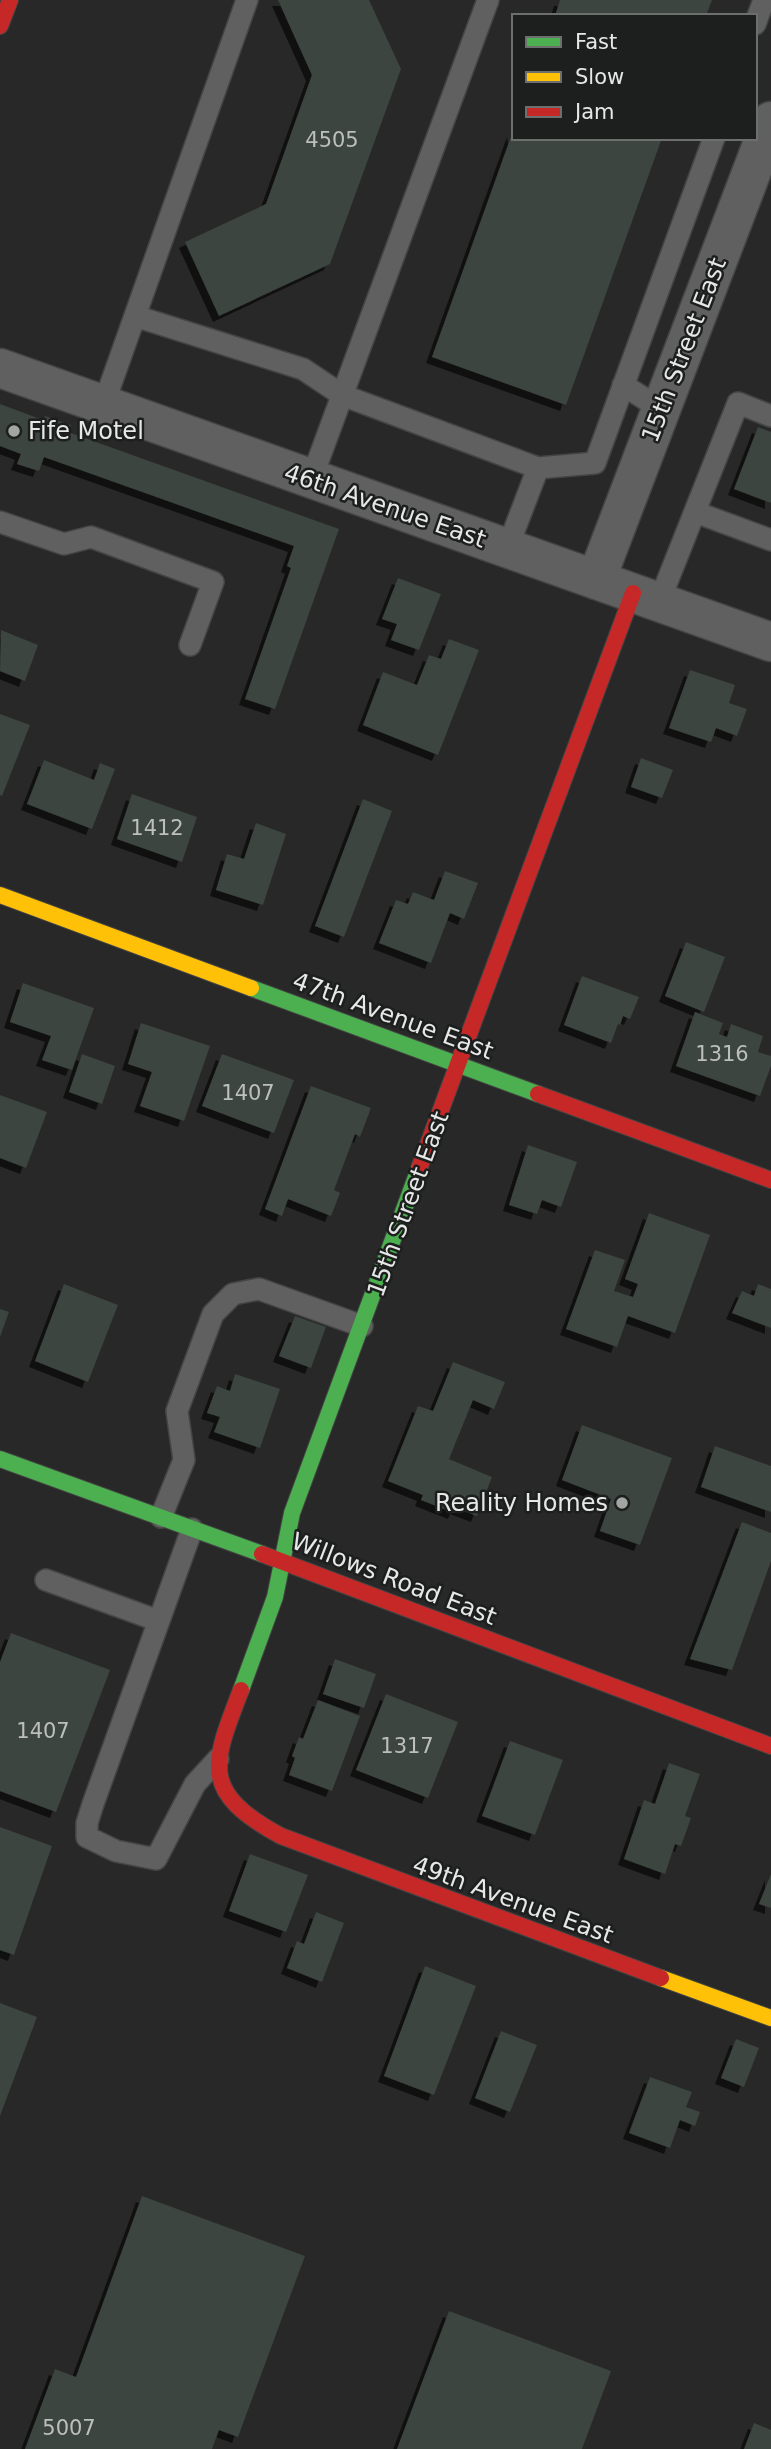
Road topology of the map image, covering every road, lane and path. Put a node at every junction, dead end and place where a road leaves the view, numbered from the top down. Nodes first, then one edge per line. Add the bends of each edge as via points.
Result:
1 (10, 0) edge
2 (247, 0) edge
3 (488, 0) edge
4 (764, 0) edge
5 (757, 19) edge
6 (0, 26) edge
7 (763, 134) edge
8 (713, 140) edge
9 (135, 316) junction
10 (0, 368) edge
11 (623, 385) junction
12 (342, 395) junction
13 (103, 405) junction
14 (661, 409) junction
15 (771, 416) edge
16 (537, 468) junction
17 (311, 480) junction
18 (695, 512) junction
19 (0, 522) edge
20 (771, 540) edge
21 (507, 549) junction
22 (596, 580) junction
23 (646, 597) junction
24 (771, 642) edge
25 (190, 645) dead end
26 (0, 895) edge
27 (459, 1065) junction
28 (771, 1180) edge
29 (362, 1326) junction
30 (0, 1459) edge
31 (161, 1517) junction
32 (192, 1529) junction
33 (282, 1561) junction
34 (46, 1580) dead end
35 (159, 1621) junction
36 (771, 1746) edge
37 (218, 1759) junction
38 (246, 1813) joint
39 (771, 2018) edge

1 - 6 street
2 - 9 lane
3 - 12 lane
4 - 5 lane
7 - 14 street, 15th Street East
8 - 11 lane
9 - 12 lane via 303,369
9 - 13 lane
10 - 13 street, 46th Avenue East
11 - 14 lane
11 - 16 lane via 595,463
12 - 16 lane
12 - 17 lane
13 - 17 street, 46th Avenue East
14 - 22 street, 15th Street East
15 - 18 lane via 738,404
16 - 21 lane
17 - 21 street, 46th Avenue East
18 - 20 lane
18 - 23 lane
19 - 25 lane via 64,544 91,537 213,582
21 - 22 street, 46th Avenue East
22 - 23 street, 46th Avenue East
23 - 24 street, 46th Avenue East
23 - 27 street, 15th Street East
26 - 27 street, 47th Avenue East
27 - 28 street, 47th Avenue East
27 - 29 street, 15th Street East
29 - 31 lane via 260,1289 233,1294 213,1314 177,1411 184,1460
29 - 33 street, 15th Street East via 292,1513
30 - 31 street, Willows Road East
31 - 32 street, Willows Road East
32 - 33 street, Willows Road East
32 - 35 lane
33 - 36 street, Willows Road East
33 - 37 street, 15th Street East via 271,1609
34 - 35 lane
35 - 37 lane via 93,1804 87,1837 116,1851 156,1859 195,1784
37 - 38 street, 15th Street East via 225,1792
38 - 39 street, 49th Avenue East via 289,1839

